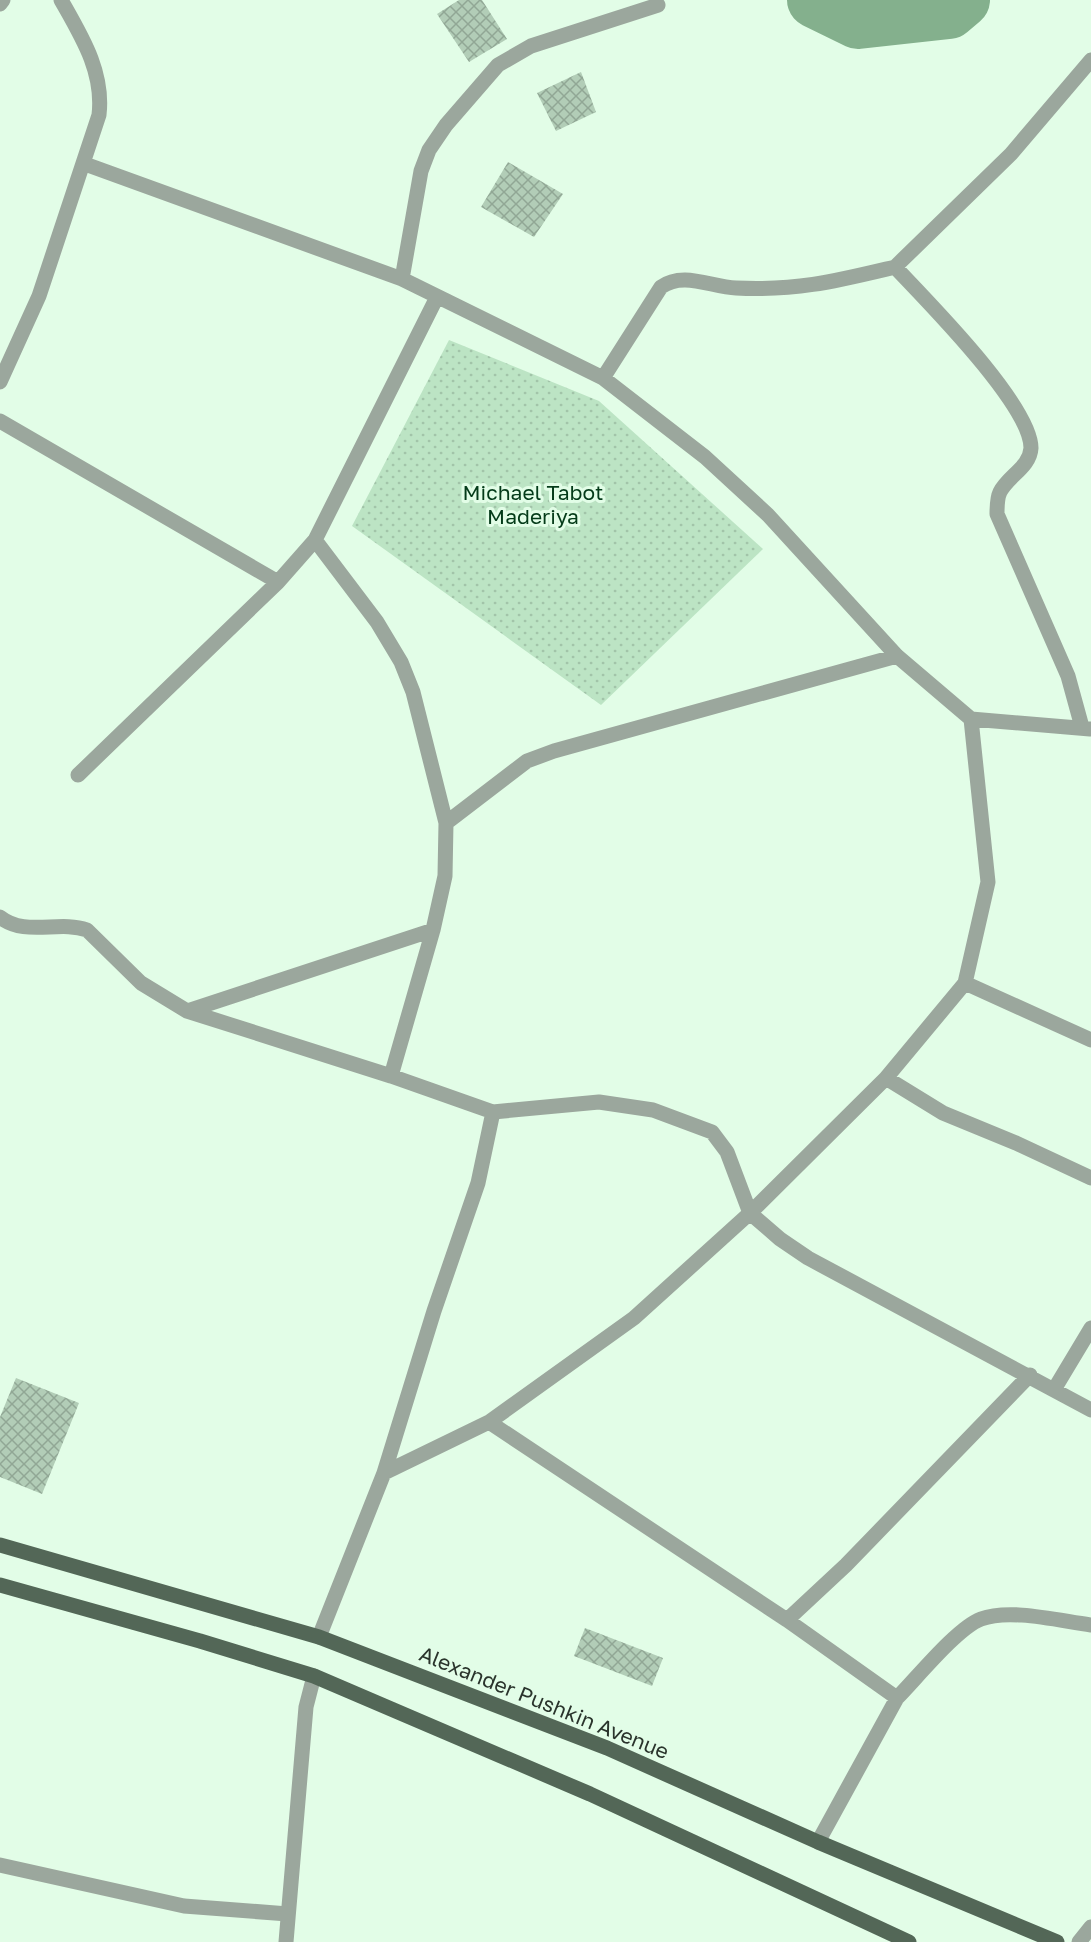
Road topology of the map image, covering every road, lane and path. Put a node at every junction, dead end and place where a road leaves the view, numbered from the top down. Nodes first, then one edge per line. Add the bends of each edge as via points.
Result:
1 (3, 0) edge
2 (61, 0) edge
3 (0, 4) edge
4 (658, 5) dead end
5 (1091, 60) edge
6 (85, 164) junction
7 (895, 267) junction
8 (402, 279) junction
9 (437, 297) junction
10 (603, 378) junction
11 (0, 382) edge
12 (0, 421) edge
13 (315, 540) junction
14 (278, 582) junction
15 (897, 656) junction
16 (970, 719) junction
17 (1087, 728) edge
18 (78, 775) dead end
19 (446, 823) junction
20 (0, 917) edge
21 (433, 930) junction
22 (964, 983) junction
23 (187, 1011) junction
24 (1091, 1040) edge
25 (391, 1076) junction
26 (886, 1078) junction
27 (493, 1112) junction
28 (1091, 1178) edge
29 (750, 1214) junction
30 (1091, 1328) edge
31 (1030, 1375) junction
32 (1055, 1388) junction
33 (1091, 1410) edge
34 (489, 1422) junction
35 (384, 1473) junction
36 (0, 1545) edge
37 (0, 1585) edge
38 (787, 1620) junction
39 (1091, 1625) edge
40 (319, 1637) junction
41 (314, 1676) junction
42 (897, 1698) junction
43 (818, 1842) junction
44 (0, 1865) edge
45 (288, 1914) junction
46 (1091, 1927) edge
47 (286, 1942) edge
48 (908, 1942) edge
49 (1057, 1942) edge
50 (1079, 1942) edge

1 - 3 street
2 - 6 street via 96,69 101,94
4 - 8 street via 531,46 498,65 429,150 421,171
5 - 7 street via 1011,154
6 - 8 street
6 - 11 street via 39,296
7 - 10 street via 786,289 669,281 661,286
7 - 17 street via 987,368 1028,434 1031,449 1026,463 1000,492 997,514
8 - 9 street
9 - 10 street
9 - 13 street
10 - 15 street via 705,457 768,515
12 - 14 street
13 - 14 street
13 - 19 street via 377,622 401,662 413,692
14 - 18 street
15 - 16 street
15 - 19 street via 554,751 527,761
16 - 17 street
16 - 22 street via 988,882
19 - 21 street via 445,876
20 - 23 street via 21,927 75,926 87,930 141,983
21 - 23 street
21 - 25 street
22 - 24 street
22 - 26 street
23 - 25 street
25 - 27 street
26 - 28 street via 943,1113
26 - 29 street
27 - 29 street via 599,1101 653,1110 712,1132 728,1152
27 - 35 street via 478,1183
29 - 31 street via 808,1258
29 - 34 street via 634,1318
30 - 32 street
31 - 32 street
31 - 38 street via 846,1565
32 - 33 street
34 - 35 street
34 - 38 street
35 - 40 street
36 - 40 main road, Alexander Pushkin Avenue
37 - 41 main road
38 - 42 street
39 - 42 street via 1009,1615 981,1619 964,1630
40 - 43 main road, Alexander Pushkin Avenue via 607,1748
41 - 45 street via 306,1707
41 - 48 main road via 590,1794
42 - 43 street
43 - 49 main road, Alexander Pushkin Avenue
44 - 45 street via 184,1906
45 - 47 street
46 - 50 street

